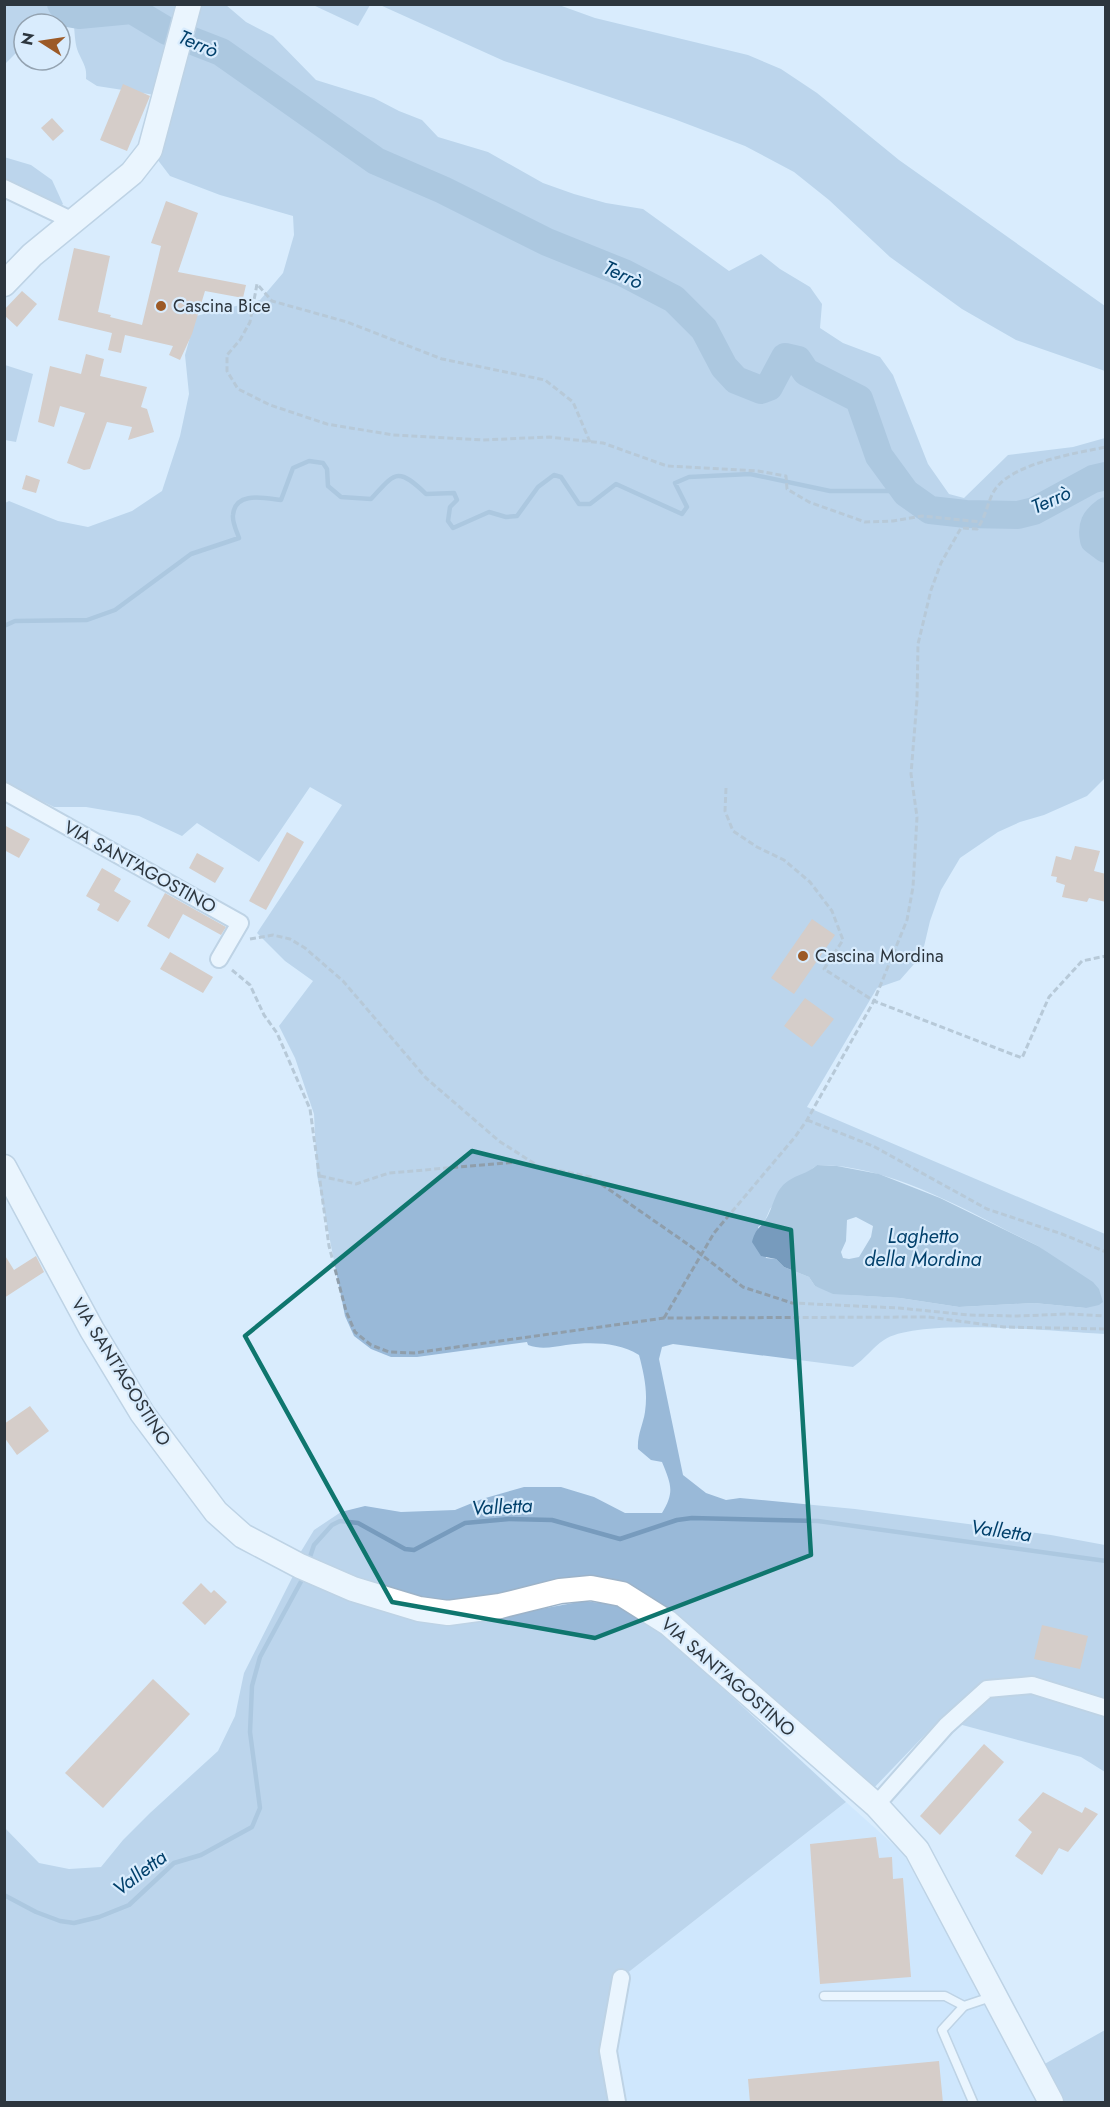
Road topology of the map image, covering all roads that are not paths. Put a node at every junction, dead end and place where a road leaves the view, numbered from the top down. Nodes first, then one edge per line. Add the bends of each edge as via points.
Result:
1 (189, 7) edge
2 (4, 188) edge
3 (73, 222) junction
4 (6, 280) edge
5 (4, 791) edge
6 (219, 959) road end
7 (4, 1167) edge
8 (1106, 1708) edge
9 (876, 1805) junction
10 (621, 1978) dead end
11 (824, 1996) dead end
12 (994, 1996) junction
13 (964, 2006) junction
14 (617, 2103) edge
15 (973, 2103) edge
16 (1051, 2103) edge

1 - 3 street via 150,150 132,173
2 - 3 street
3 - 4 street
5 - 6 street, VIA SANT'AGOSTINO via 240,923
7 - 9 street, VIA SANT'AGOSTINO via 142,1413 216,1512 243,1536 353,1589 419,1609 448,1613 591,1588 622,1594 668,1623
8 - 9 street via 1032,1685 987,1689 946,1726
9 - 12 street, VIA SANT'AGOSTINO via 917,1850
10 - 14 street via 608,2051
11 - 13 lane via 945,1996
12 - 13 lane
12 - 16 street, VIA SANT'AGOSTINO
13 - 15 lane via 942,2030

